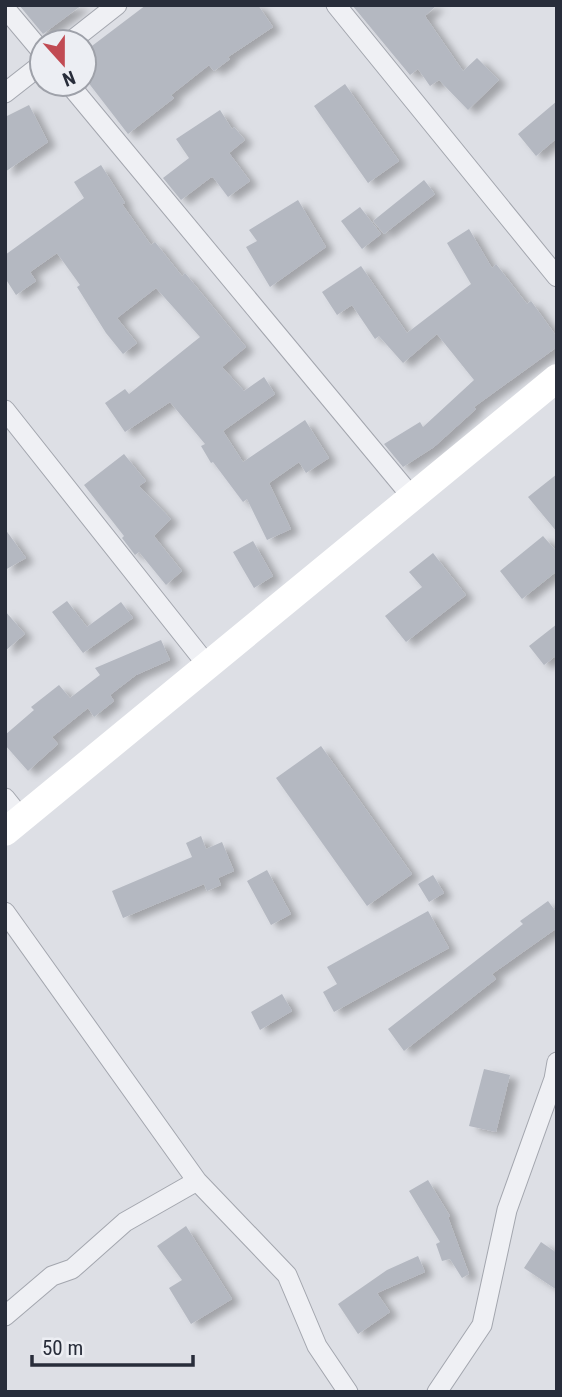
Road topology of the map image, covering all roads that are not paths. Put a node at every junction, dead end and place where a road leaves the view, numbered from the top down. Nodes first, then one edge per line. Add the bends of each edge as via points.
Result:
1 (117, 5) edge
2 (336, 5) edge
3 (5, 8) edge
4 (88, 28) edge
5 (28, 35) edge
6 (28, 75) edge
7 (5, 93) edge
8 (81, 98) edge
9 (557, 277) edge
10 (557, 378) edge
11 (5, 410) edge
12 (412, 498) junction
13 (208, 666) junction
14 (11, 816) edge
15 (5, 912) edge
16 (557, 1062) edge
17 (197, 1181) junction
18 (5, 1316) edge
19 (348, 1392) edge
20 (437, 1392) edge

1 - 4 street
2 - 9 street
3 - 5 street
6 - 7 street
8 - 12 street
10 - 12 main road
11 - 13 street
12 - 13 main road
13 - 14 main road
15 - 17 street
16 - 20 street via 507,1210 482,1325
17 - 18 street via 125,1222 72,1269 52,1276
17 - 19 street via 287,1275 317,1346

